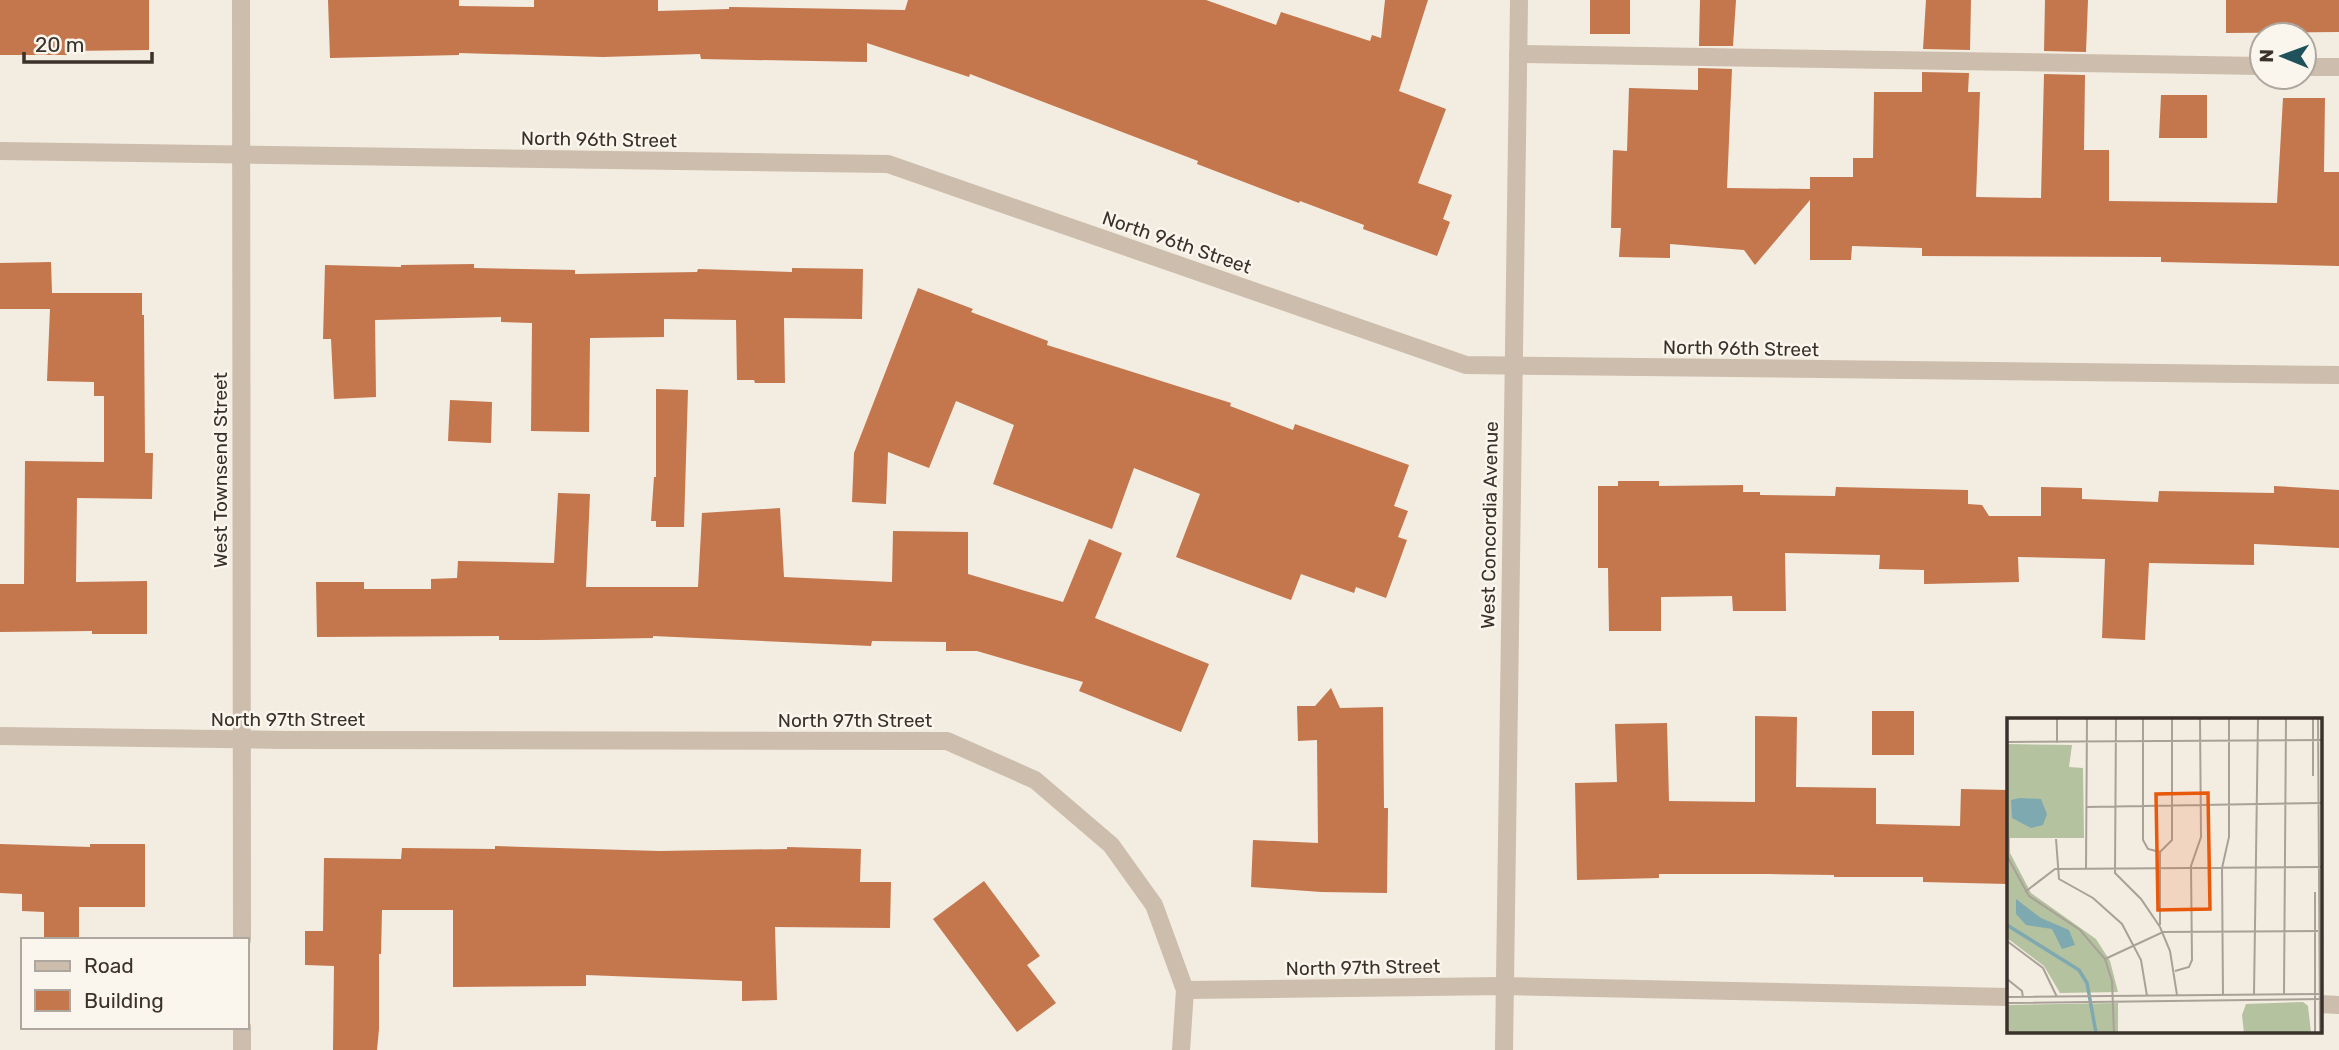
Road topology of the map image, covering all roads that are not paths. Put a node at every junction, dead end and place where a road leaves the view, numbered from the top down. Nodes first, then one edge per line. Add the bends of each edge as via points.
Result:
1 (241, 0) edge
2 (1519, 0) edge
3 (1518, 54) junction
4 (2248, 66) edge
5 (2318, 67) edge
6 (2339, 67) edge
7 (0, 151) edge
8 (240, 154) junction
9 (1513, 367) junction
10 (2339, 375) edge
11 (0, 736) edge
12 (242, 740) junction
13 (242, 938) edge
14 (1504, 986) junction
15 (1185, 990) junction
16 (2007, 997) edge
17 (242, 1029) edge
18 (242, 1050) edge
19 (1181, 1050) edge
20 (1504, 1050) edge

1 - 8 street, West Townsend Street
2 - 3 street, West Concordia Avenue
3 - 4 street
3 - 9 street, West Concordia Avenue
5 - 6 street
7 - 8 street, North 96th Street
8 - 9 street, North 96th Street via 888,164 1466,365
8 - 12 street, West Townsend Street
9 - 10 street, North 96th Street
9 - 14 street, West Concordia Avenue
11 - 12 street, North 97th Street
12 - 13 street, West Townsend Street
12 - 15 street, North 97th Street via 947,741 1035,780 1111,845 1154,905
14 - 15 street, North 97th Street
14 - 16 street, North 97th Street
14 - 20 street, West Concordia Avenue
15 - 19 street
17 - 18 street

